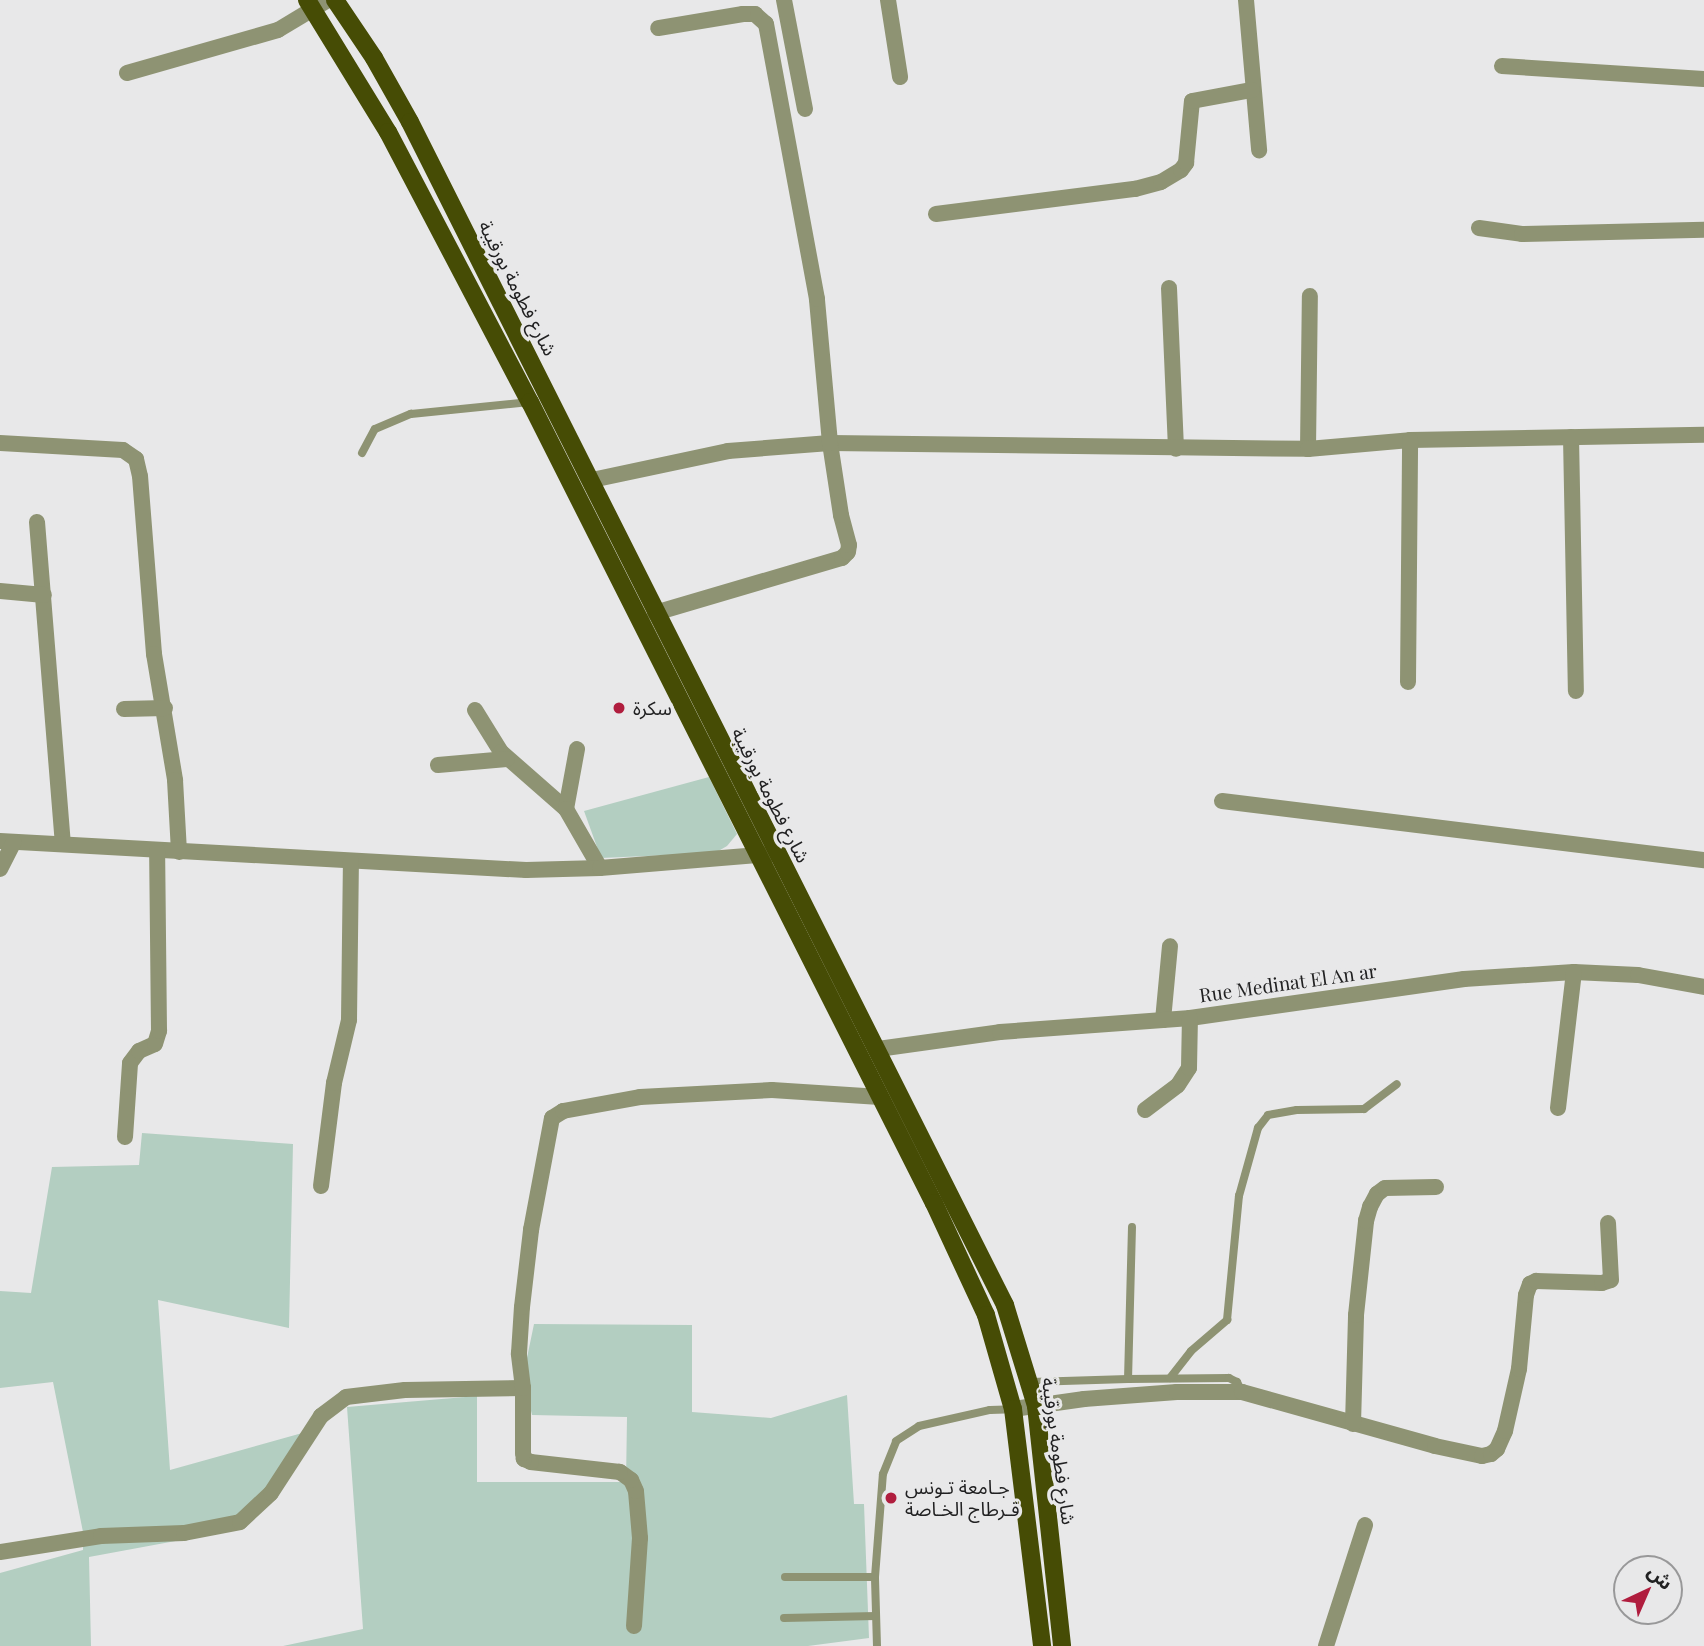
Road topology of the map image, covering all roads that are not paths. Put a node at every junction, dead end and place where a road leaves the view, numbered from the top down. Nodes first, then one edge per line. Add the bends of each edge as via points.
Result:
1 (335, 0) edge
2 (785, 0) edge
3 (888, 0) edge
4 (1246, 0) edge
5 (316, 3) edge
6 (657, 28) dead end
7 (1502, 66) dead end
8 (127, 73) dead end
9 (900, 77) dead end
10 (1704, 79) edge
11 (1252, 90) junction
12 (805, 109) dead end
13 (1259, 150) dead end
14 (936, 214) dead end
15 (1479, 228) dead end
16 (1704, 230) edge
17 (1169, 288) dead end
18 (1310, 296) dead end
19 (530, 402) junction
20 (1704, 436) edge
21 (1571, 438) junction
22 (1410, 440) junction
23 (0, 443) edge
24 (830, 443) junction
25 (1176, 449) junction
26 (1308, 449) junction
27 (362, 453) dead end
28 (592, 480) junction
29 (37, 522) dead end
30 (0, 591) edge
31 (44, 595) junction
32 (655, 612) junction
33 (1408, 681) dead end
34 (1576, 691) dead end
35 (165, 708) junction
36 (124, 709) dead end
37 (475, 710) dead end
38 (577, 749) dead end
39 (507, 759) junction
40 (438, 765) dead end
41 (1222, 801) dead end
42 (566, 809) junction
43 (7, 842) edge
44 (63, 844) junction
45 (156, 850) junction
46 (179, 852) junction
47 (777, 854) junction
48 (757, 855) junction
49 (1704, 860) edge
50 (351, 861) junction
51 (600, 868) junction
52 (0, 869) edge
53 (1170, 946) dead end
54 (1574, 972) junction
55 (1704, 987) edge
56 (1190, 1018) junction
57 (1163, 1020) junction
58 (877, 1049) junction
59 (1397, 1084) dead end
60 (880, 1097) junction
61 (1558, 1108) dead end
62 (1145, 1110) dead end
63 (125, 1136) dead end
64 (321, 1186) dead end
65 (1436, 1187) dead end
66 (1608, 1223) dead end
67 (1132, 1227) dead end
68 (1170, 1378) junction
69 (1128, 1379) junction
70 (1031, 1382) junction
71 (523, 1388) junction
72 (1242, 1392) junction
73 (1036, 1406) junction
74 (1013, 1409) junction
75 (1353, 1424) junction
76 (1365, 1525) dead end
77 (0, 1552) edge
78 (785, 1577) dead end
79 (875, 1577) junction
80 (876, 1616) junction
81 (784, 1618) dead end
82 (634, 1626) dead end
83 (877, 1646) edge
84 (1042, 1646) edge
85 (1062, 1646) edge
86 (1326, 1646) edge

1 - 28 main road, شارع فطومة بورقيبة via 410,122
2 - 12 street
3 - 9 street
4 - 11 street
5 - 8 street via 278,30
5 - 19 main road, شارع فطومة بورقيبة
6 - 24 street via 755,14 766,24 817,299
7 - 10 street
11 - 13 street
11 - 14 street via 1192,102 1185,163 1161,181
15 - 16 street via 1522,234
17 - 25 street
18 - 26 street
19 - 27 lane via 411,414 375,429
19 - 48 main road, شارع فطومة بورقيبة
20 - 21 street
21 - 22 street
21 - 34 street
22 - 26 street
22 - 33 street
23 - 35 street via 122,450 136,459 154,654
24 - 25 street
24 - 28 street via 728,451
24 - 32 street via 848,552 842,558
25 - 26 street
28 - 32 main road, شارع فطومة بورقيبة
29 - 31 street
30 - 31 street
31 - 44 street
32 - 47 main road, شارع فطومة بورقيبة
35 - 36 street
35 - 46 street
37 - 39 street
38 - 42 street
39 - 40 street
39 - 42 street
41 - 49 street
42 - 51 street
43 - 44 street
43 - 52 street
44 - 45 street
45 - 46 street
45 - 63 street via 159,1031 155,1044 139,1051 130,1063
46 - 50 street
47 - 48 street
47 - 58 main road, شارع فطومة بورقيبة
48 - 51 street
48 - 60 main road, شارع فطومة بورقيبة
50 - 51 street via 526,870
50 - 64 street via 349,1020 334,1083
53 - 57 street
54 - 55 street, Rue Medinat El An ar via 1638,975
54 - 56 street, Rue Medinat El An ar via 1464,979
54 - 61 street
56 - 57 street, Rue Medinat El An ar
56 - 62 street via 1189,1068 1178,1085
57 - 58 street, Rue Medinat El An ar via 1000,1032
58 - 70 main road, شارع فطومة بورقيبة via 1005,1305
59 - 68 lane via 1364,1109 1268,1115 1258,1128 1239,1196 1227,1320 1191,1351
60 - 71 street via 772,1090 718,1092 640,1097 556,1114 530,1242 519,1353
60 - 74 main road, شارع فطومة بورقيبة via 986,1315
65 - 75 street via 1384,1188 1370,1207 1356,1315
66 - 75 street via 1611,1280 1531,1284 1519,1369 1506,1431 1497,1450 1482,1456
67 - 69 lane
68 - 69 lane
68 - 72 lane via 1230,1378
69 - 70 lane
70 - 73 main road, شارع فطومة بورقيبة
71 - 77 street via 405,1390 346,1397 321,1416 271,1493 240,1522 195,1532 101,1536
71 - 82 street via 524,1459 620,1472 631,1480 640,1538
72 - 73 street via 1164,1393
72 - 75 street
73 - 74 street
73 - 85 main road, شارع فطومة بورقيبة
74 - 79 lane via 919,1426 895,1441 883,1474
74 - 84 main road, شارع فطومة بورقيبة
76 - 86 street
78 - 79 lane
79 - 80 lane
80 - 81 lane
80 - 83 lane

